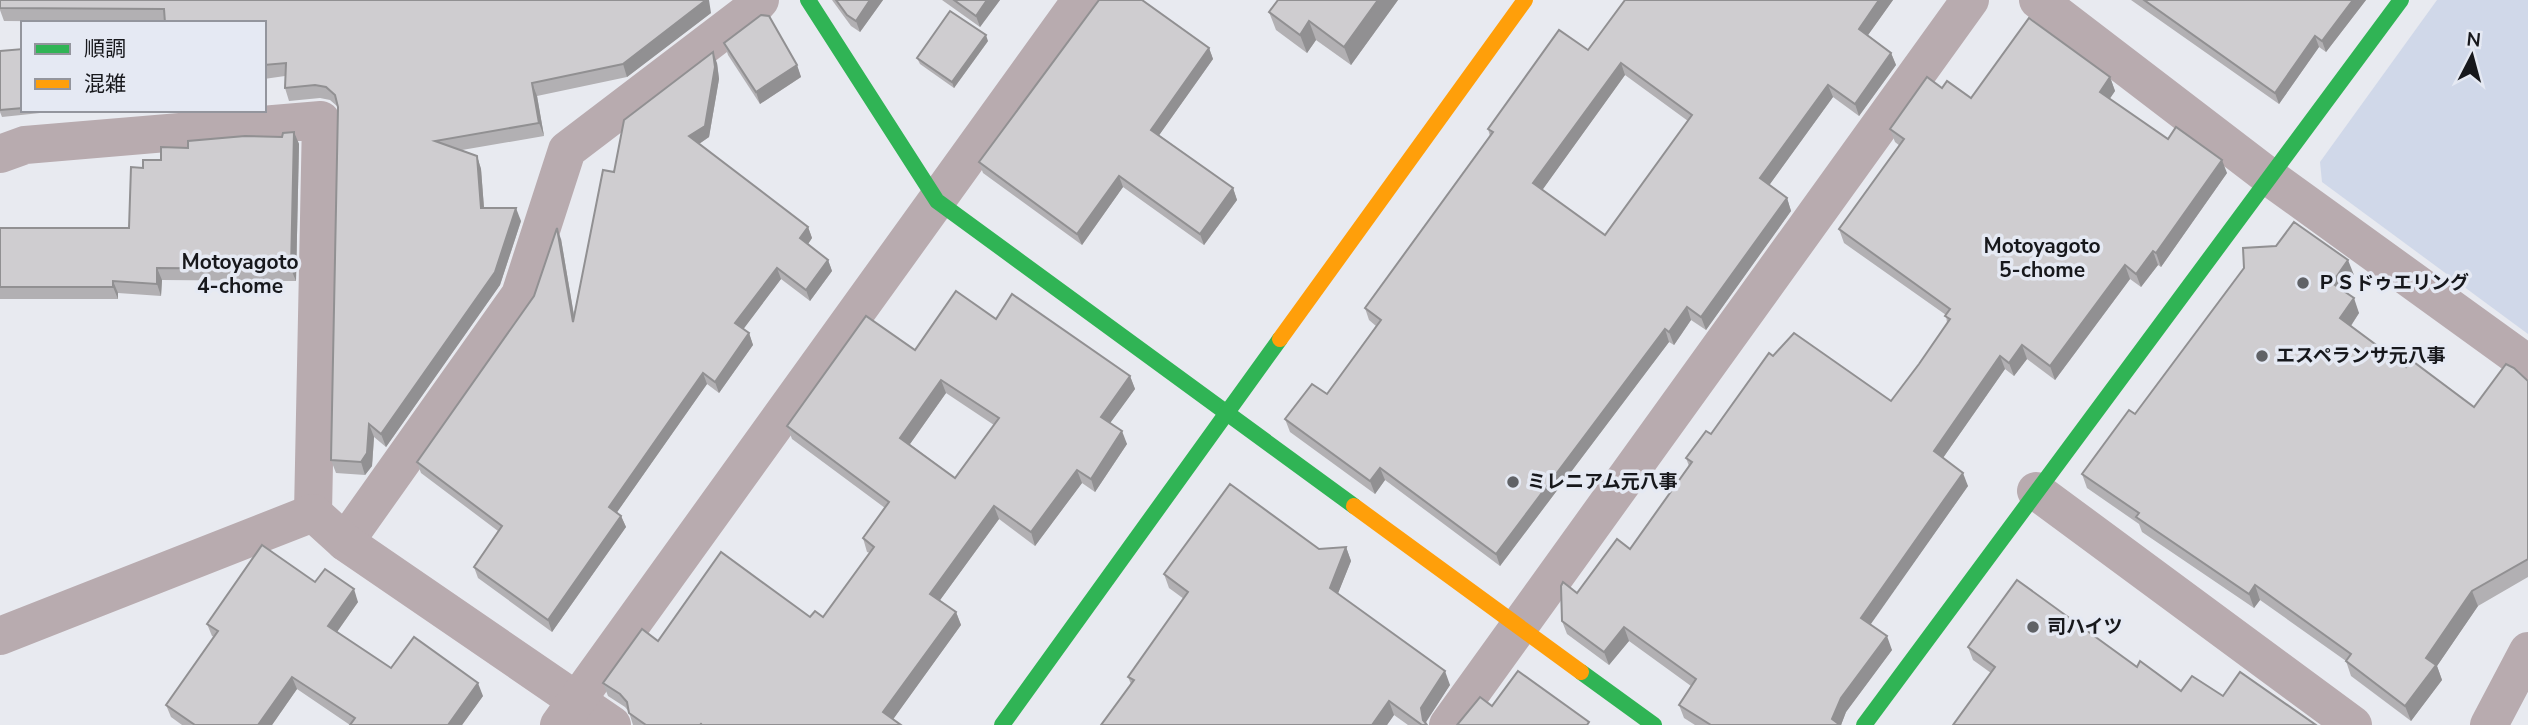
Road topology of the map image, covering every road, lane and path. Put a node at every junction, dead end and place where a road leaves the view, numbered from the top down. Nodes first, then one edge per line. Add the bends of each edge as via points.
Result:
1 (760, 0) edge
2 (808, 0) edge
3 (1080, 0) edge
4 (1525, 0) edge
5 (1970, 0) edge
6 (2038, 0) edge
7 (2401, 0) edge
8 (0, 154) edge
9 (2272, 179) junction
10 (937, 201) junction
11 (2528, 364) edge
12 (1227, 413) junction
13 (2036, 491) junction
14 (313, 513) junction
15 (345, 542) junction
16 (1519, 626) junction
17 (0, 636) edge
18 (2528, 651) edge
19 (568, 713) edge
20 (612, 725) edge
21 (1002, 725) edge
22 (1448, 725) edge
23 (1654, 725) edge
24 (1864, 725) edge
25 (2353, 725) edge
26 (2489, 725) edge

1 - 15 street via 567,150 520,295
2 - 10 street
3 - 10 street
4 - 12 street
5 - 16 street
6 - 9 street
7 - 9 street
8 - 14 street via 25,145 321,120
9 - 11 street
9 - 13 street
10 - 12 street
10 - 19 street
12 - 16 street
12 - 21 street
13 - 24 street
13 - 25 street
14 - 15 street
14 - 17 street
15 - 19 street
16 - 22 street
16 - 23 street
18 - 26 street
19 - 20 street

